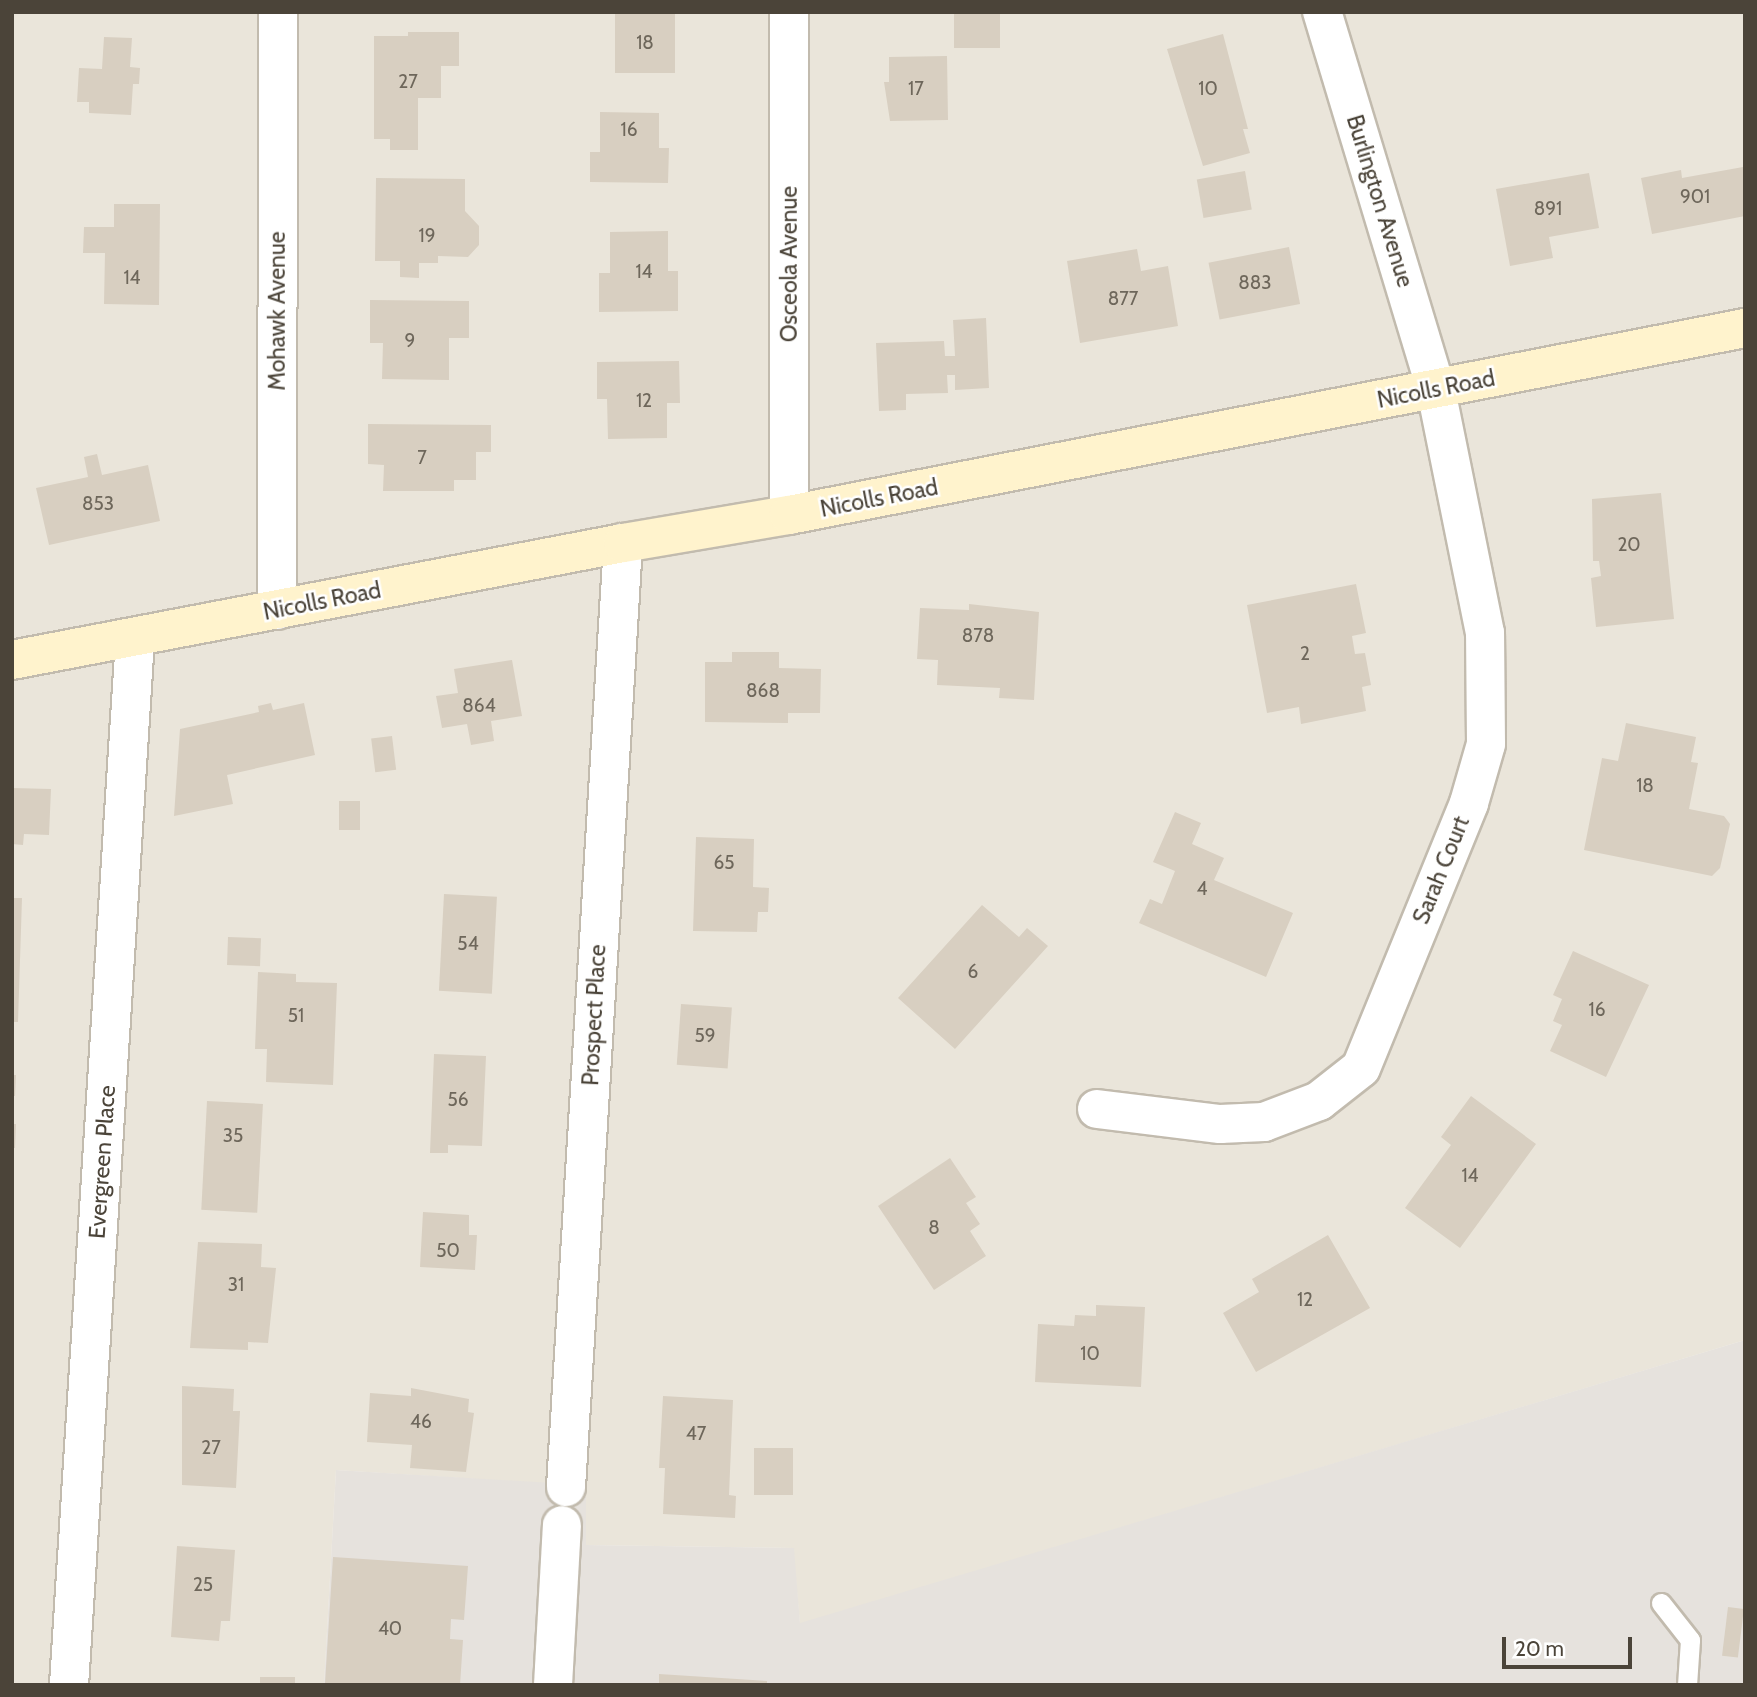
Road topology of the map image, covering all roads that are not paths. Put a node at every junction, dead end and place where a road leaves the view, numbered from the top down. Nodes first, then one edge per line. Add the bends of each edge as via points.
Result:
1 (278, 12) edge
2 (789, 12) edge
3 (1322, 12) edge
4 (1745, 328) edge
5 (1436, 389) junction
6 (789, 515) junction
7 (623, 542) junction
8 (277, 610) junction
9 (135, 640) junction
10 (12, 660) edge
11 (1097, 1109) dead end
12 (566, 1486) dead end
13 (562, 1525) dead end
14 (1661, 1603) dead end
15 (69, 1685) edge
16 (553, 1685) edge
17 (1688, 1685) edge

1 - 8 street, Mohawk Avenue
2 - 6 street, Osceola Avenue
3 - 5 street, Burlington Avenue
4 - 5 street, Nicolls Road
5 - 6 street, Nicolls Road
5 - 11 street, Sarah Court via 1485,633 1486,744 1469,803 1361,1068 1319,1101 1264,1122 1220,1125
6 - 7 street, Nicolls Road
7 - 8 street, Nicolls Road
7 - 12 street, Prospect Place
8 - 9 street, Nicolls Road
9 - 10 street, Nicolls Road
9 - 15 street, Evergreen Place
13 - 16 street
14 - 17 lane via 1690,1640

